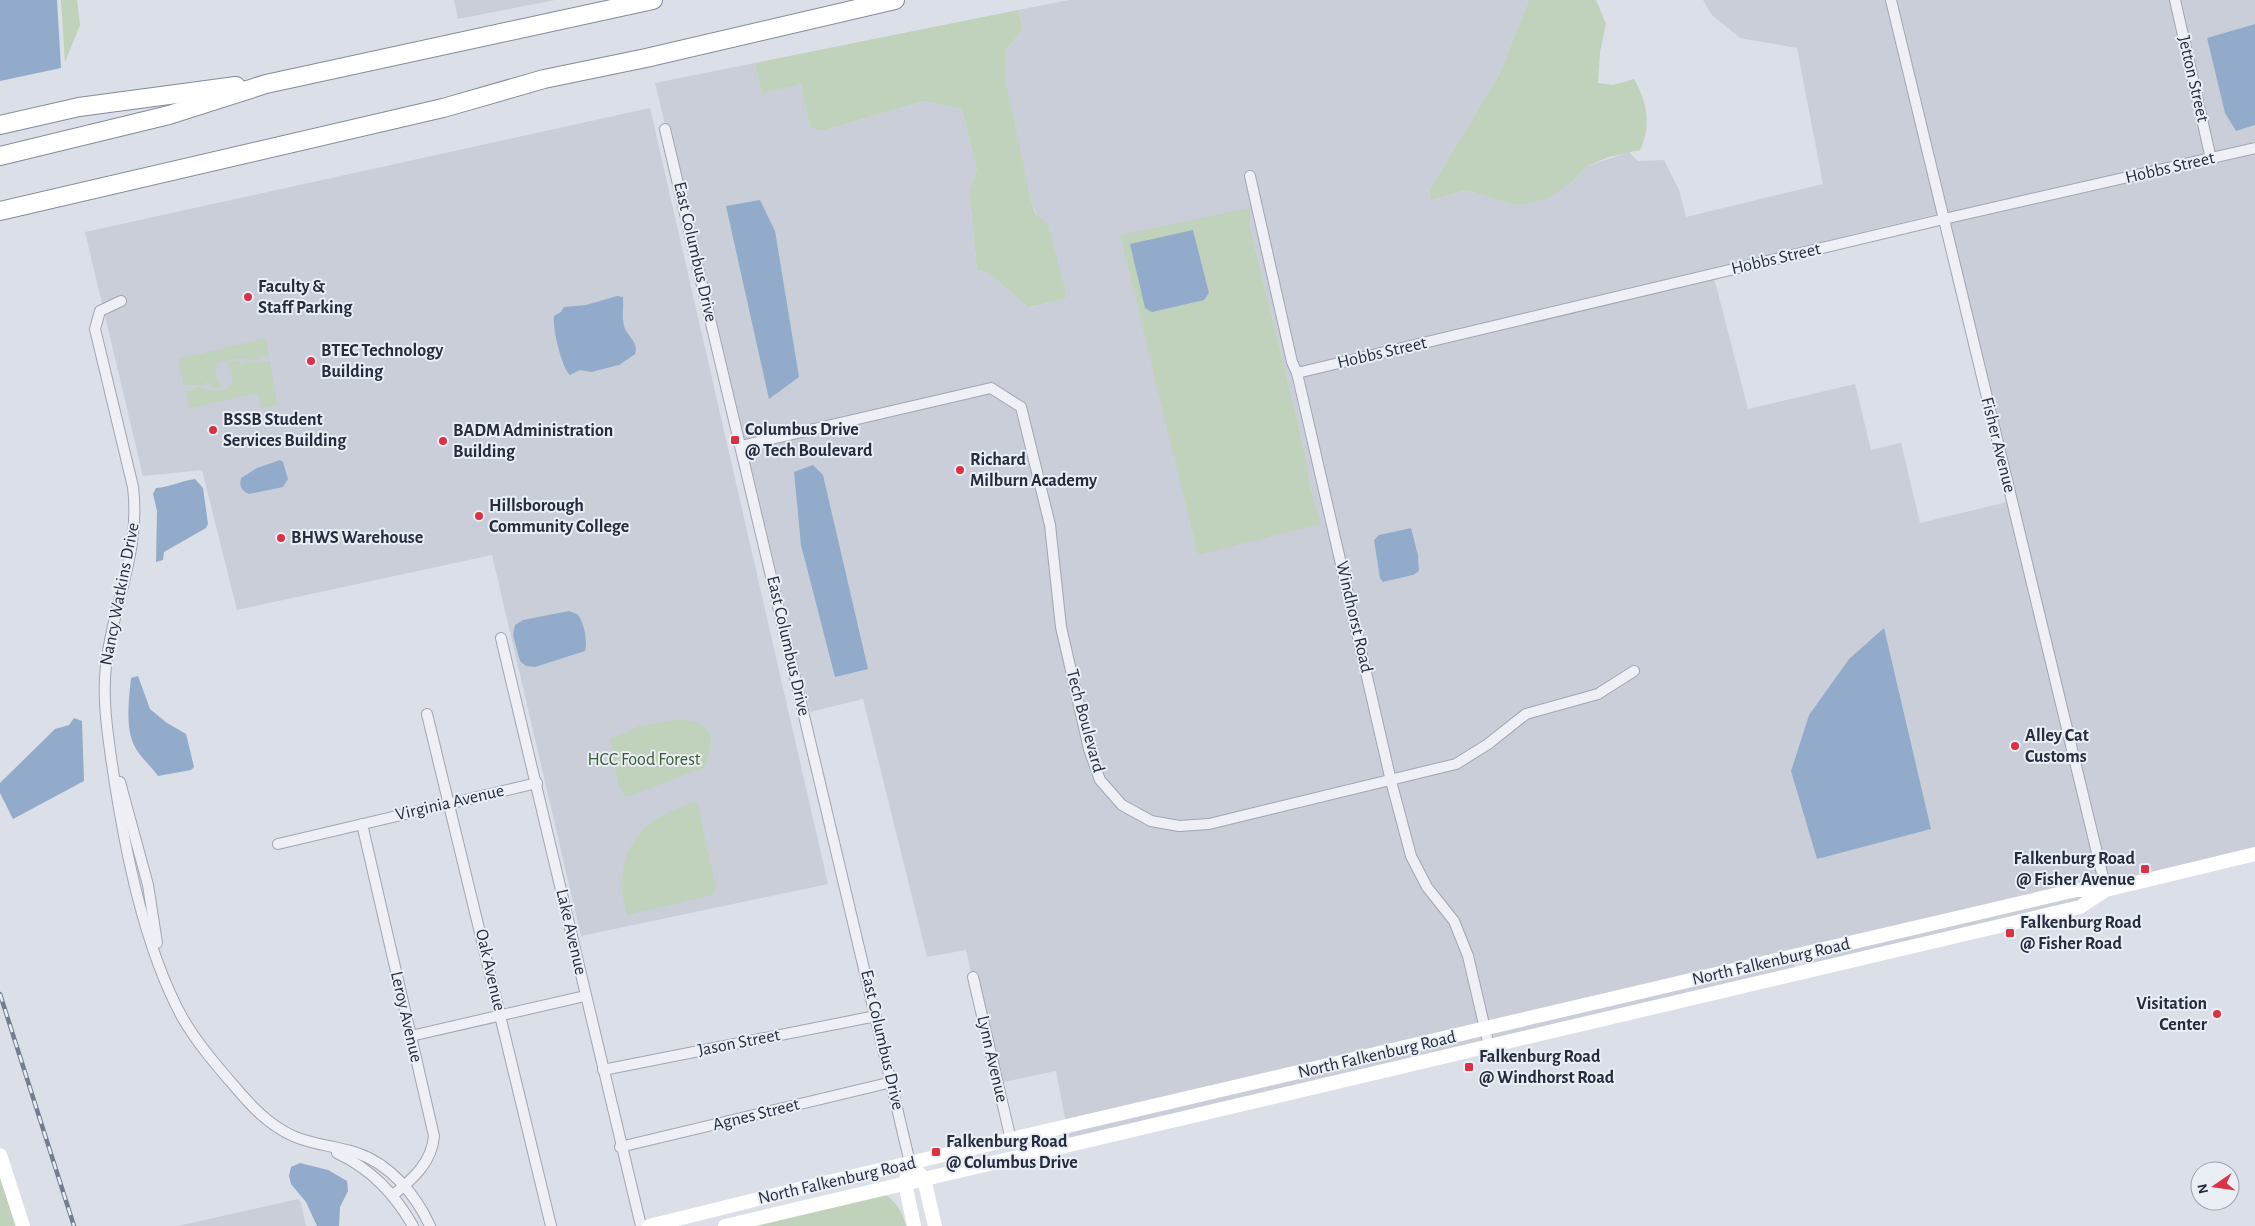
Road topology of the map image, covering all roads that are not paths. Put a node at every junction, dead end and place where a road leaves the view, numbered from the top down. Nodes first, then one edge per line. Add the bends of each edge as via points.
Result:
1 (654, 0) edge
2 (895, 0) edge
3 (1891, 0) edge
4 (2175, 0) edge
5 (266, 84) junction
6 (0, 125) edge
7 (665, 129) dead end
8 (2255, 148) edge
9 (0, 156) edge
10 (2211, 159) junction
11 (1250, 176) dead end
12 (0, 211) edge
13 (1944, 219) junction
14 (121, 300) dead end
15 (1297, 373) junction
16 (741, 446) junction
17 (501, 638) dead end
18 (1634, 671) dead end
19 (427, 714) dead end
20 (111, 755) junction
21 (1391, 781) junction
22 (537, 784) junction
23 (450, 803) junction
24 (362, 824) junction
25 (278, 844) dead end
26 (2255, 854) edge
27 (143, 864) junction
28 (130, 867) junction
29 (2106, 890) junction
30 (1797, 956) junction
31 (160, 965) junction
32 (1801, 972) junction
33 (973, 977) dead end
34 (585, 996) junction
35 (500, 1016) junction
36 (876, 1016) junction
37 (1485, 1030) junction
38 (411, 1036) junction
39 (1488, 1046) junction
40 (603, 1070) junction
41 (892, 1082) junction
42 (1011, 1140) junction
43 (320, 1145) junction
44 (620, 1147) junction
45 (0, 1155) edge
46 (910, 1163) junction
47 (924, 1179) junction
48 (905, 1183) junction
49 (405, 1186) junction
50 (393, 1195) junction
51 (23, 1226) edge
52 (413, 1226) edge
53 (430, 1226) edge
54 (551, 1226) edge
55 (641, 1226) edge
56 (648, 1226) edge
57 (725, 1226) edge
58 (914, 1226) edge
59 (935, 1226) edge

1 - 5 highway
2 - 12 highway via 646,58 544,78 443,108
3 - 13 street, Fisher Avenue
4 - 10 street, Jetton Street
5 - 6 highway via 228,86 79,107
5 - 9 highway via 169,115
7 - 16 street, East Columbus Drive
8 - 10 street, Hobbs Street
10 - 13 street, Hobbs Street
11 - 15 street, Windhorst Road
13 - 15 street, Hobbs Street
13 - 29 street, Fisher Avenue
14 - 20 street, Nancy Watkins Drive via 100,311 95,329 133,487 135,510 130,562 106,664 104,698
15 - 21 street, Windhorst Road
16 - 21 street, Tech Boulevard via 991,388 1021,407 1050,525 1061,627 1089,749 1100,780 1122,805 1151,821 1179,826 1209,824
16 - 36 street, East Columbus Drive
17 - 22 street, Lake Avenue
18 - 21 street, Tech Boulevard via 1598,694 1526,714 1456,764
19 - 23 street, Oak Avenue
20 - 27 street, Nancy Watkins Drive
20 - 28 street, Nancy Watkins Drive
21 - 37 street, Windhorst Road via 1411,856 1427,887 1454,921 1468,956
22 - 23 street, Virginia Avenue
22 - 34 street, Lake Avenue
23 - 24 street, Virginia Avenue
23 - 35 street, Oak Avenue
24 - 25 street, Virginia Avenue
24 - 38 street, Leroy Avenue
26 - 29 street, North Falkenburg Road
27 - 28 street
27 - 31 street, Nancy Watkins Drive
28 - 31 street, Nancy Watkins Drive
29 - 30 street, North Falkenburg Road via 2076,890
29 - 32 street, North Falkenburg Road via 2080,907
30 - 32 street
30 - 37 street, North Falkenburg Road
31 - 43 street, Nancy Watkins Drive via 195,1039 247,1101 277,1127
32 - 39 street, North Falkenburg Road
33 - 42 street, Lynn Avenue
34 - 35 street
34 - 40 street, Lake Avenue
35 - 38 street
35 - 54 street, Oak Avenue
36 - 40 street, Jason Street
36 - 41 street, East Columbus Drive
37 - 39 street, Windhorst Road
37 - 42 street, North Falkenburg Road
38 - 49 street, Leroy Avenue via 434,1136 428,1162
39 - 47 street, North Falkenburg Road
40 - 44 street, Lake Avenue
41 - 44 street, Agnes Street
41 - 46 street, East Columbus Drive
42 - 46 street, North Falkenburg Road
43 - 49 street, Nancy Watkins Drive via 357,1153 382,1167
43 - 50 street, Nancy Watkins Drive via 365,1168
44 - 55 street, Lake Avenue
45 - 51 street
46 - 47 street, East Columbus Drive
46 - 48 street, East Columbus Drive
46 - 56 street, North Falkenburg Road
47 - 48 street, North Falkenburg Road
47 - 59 street, East Columbus Drive
48 - 57 street, North Falkenburg Road
48 - 58 street, East Columbus Drive
49 - 50 street, Leroy Avenue
49 - 53 street, Nancy Watkins Drive
50 - 52 street, Nancy Watkins Drive

